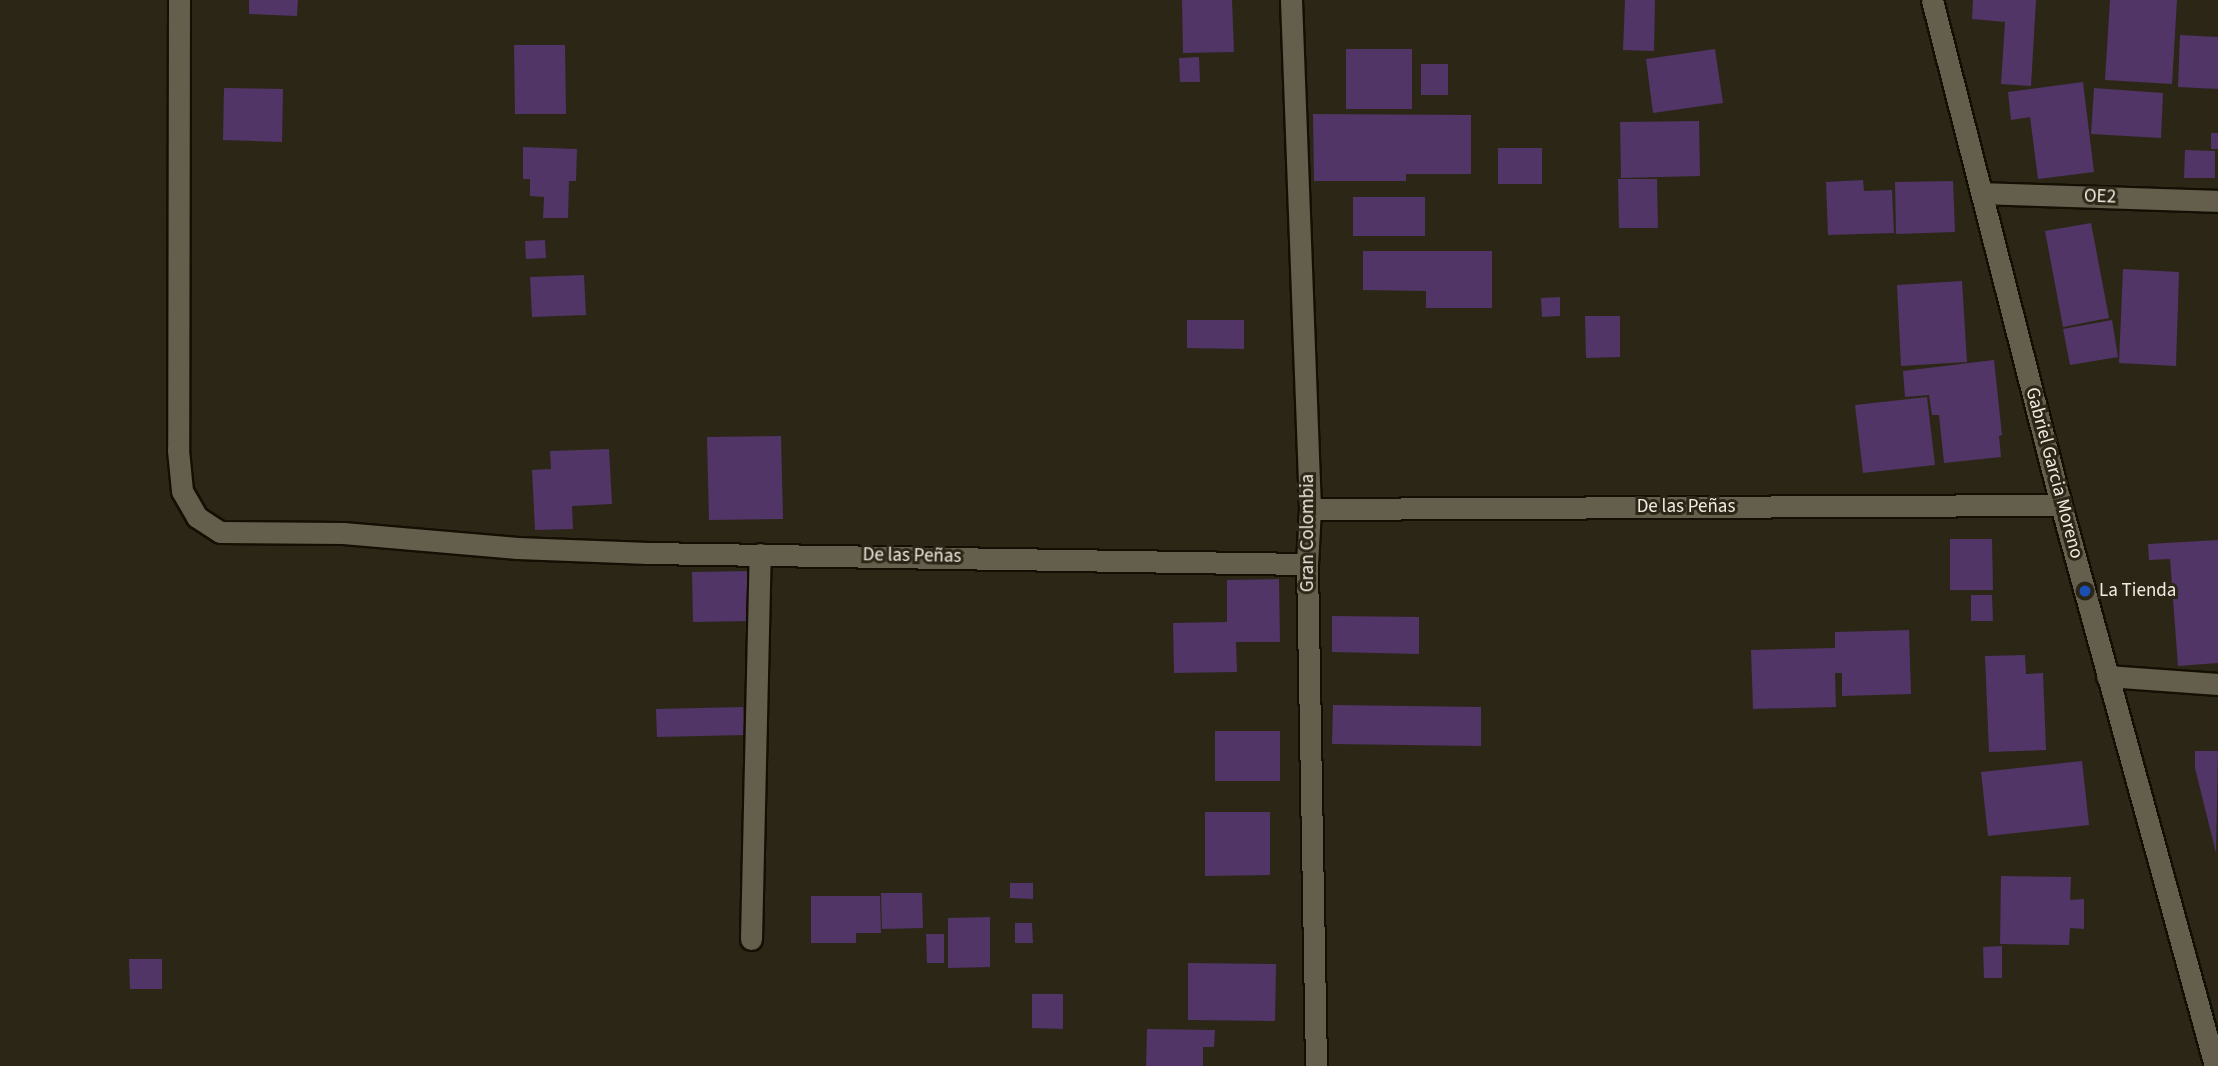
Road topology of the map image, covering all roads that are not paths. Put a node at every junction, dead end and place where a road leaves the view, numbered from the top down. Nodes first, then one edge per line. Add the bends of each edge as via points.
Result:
1 (179, 0) edge
2 (1291, 0) edge
3 (1932, 0) edge
4 (1982, 193) junction
5 (2218, 201) edge
6 (2061, 505) junction
7 (1310, 509) junction
8 (760, 554) junction
9 (1307, 564) junction
10 (2106, 676) junction
11 (2218, 684) edge
12 (751, 940) dead end
13 (1316, 1066) edge
14 (2215, 1066) edge

1 - 8 street, De las Peñas via 178,450 182,491 197,517 220,532 343,533 517,548
2 - 7 street, Gran Colombia
3 - 4 street, Gabriel Garcia Moreno
4 - 5 street, OE2
4 - 6 street, Gabriel Garcia Moreno
6 - 7 street, De las Peñas
6 - 10 street, Gabriel Garcia Moreno
7 - 9 street, Gran Colombia
8 - 9 street, De las Peñas
8 - 12 street
9 - 13 street, Gran Colombia
10 - 11 street
10 - 14 street, Gabriel Garcia Moreno

